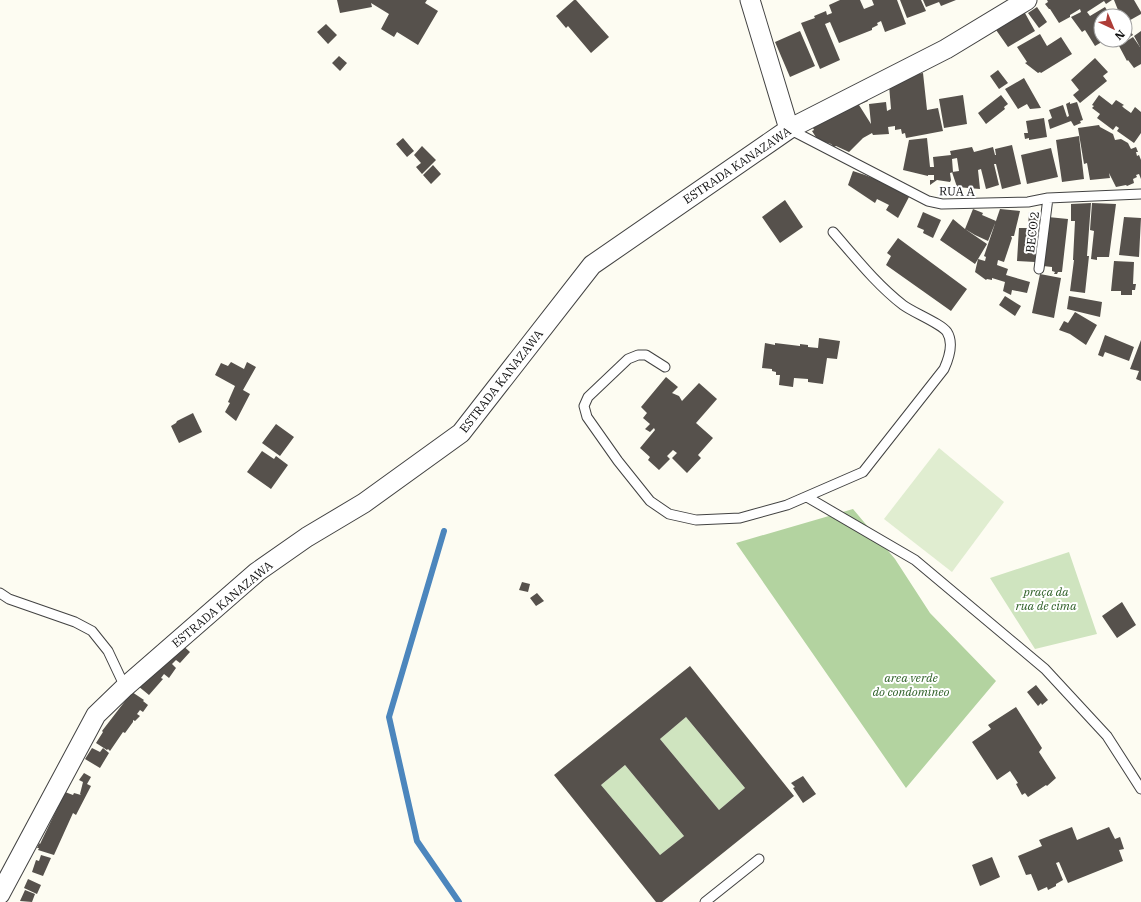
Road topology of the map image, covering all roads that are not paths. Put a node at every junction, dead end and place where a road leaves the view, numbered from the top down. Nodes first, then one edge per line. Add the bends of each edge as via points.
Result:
1 (750, 0) edge
2 (1027, 0) edge
3 (789, 129) junction
4 (1141, 194) edge
5 (1048, 198) junction
6 (833, 232) dead end
7 (1039, 269) dead end
8 (665, 367) dead end
9 (807, 497) junction
10 (0, 593) edge
11 (125, 687) junction
12 (1141, 789) edge
13 (759, 859) dead end
14 (0, 894) edge
15 (705, 902) edge

1 - 3 street
2 - 3 street, ESTRADA KANAZAWA via 946,49
3 - 5 lane, RUA A via 928,201 942,204 1028,202
3 - 11 street, ESTRADA KANAZAWA via 592,265 461,433 364,503 257,572
4 - 5 lane, RUA A
5 - 7 lane, BECO 2
6 - 9 lane via 898,301 946,330 951,339 949,357 944,369 863,472
8 - 9 lane via 646,355 628,359 588,397 584,406 587,417 650,501 669,514 696,520 740,518
9 - 12 lane via 915,560 1045,670 1107,736
10 - 11 lane via 9,599 75,622 92,631 108,651
11 - 14 street, ESTRADA KANAZAWA via 96,715
13 - 15 lane

